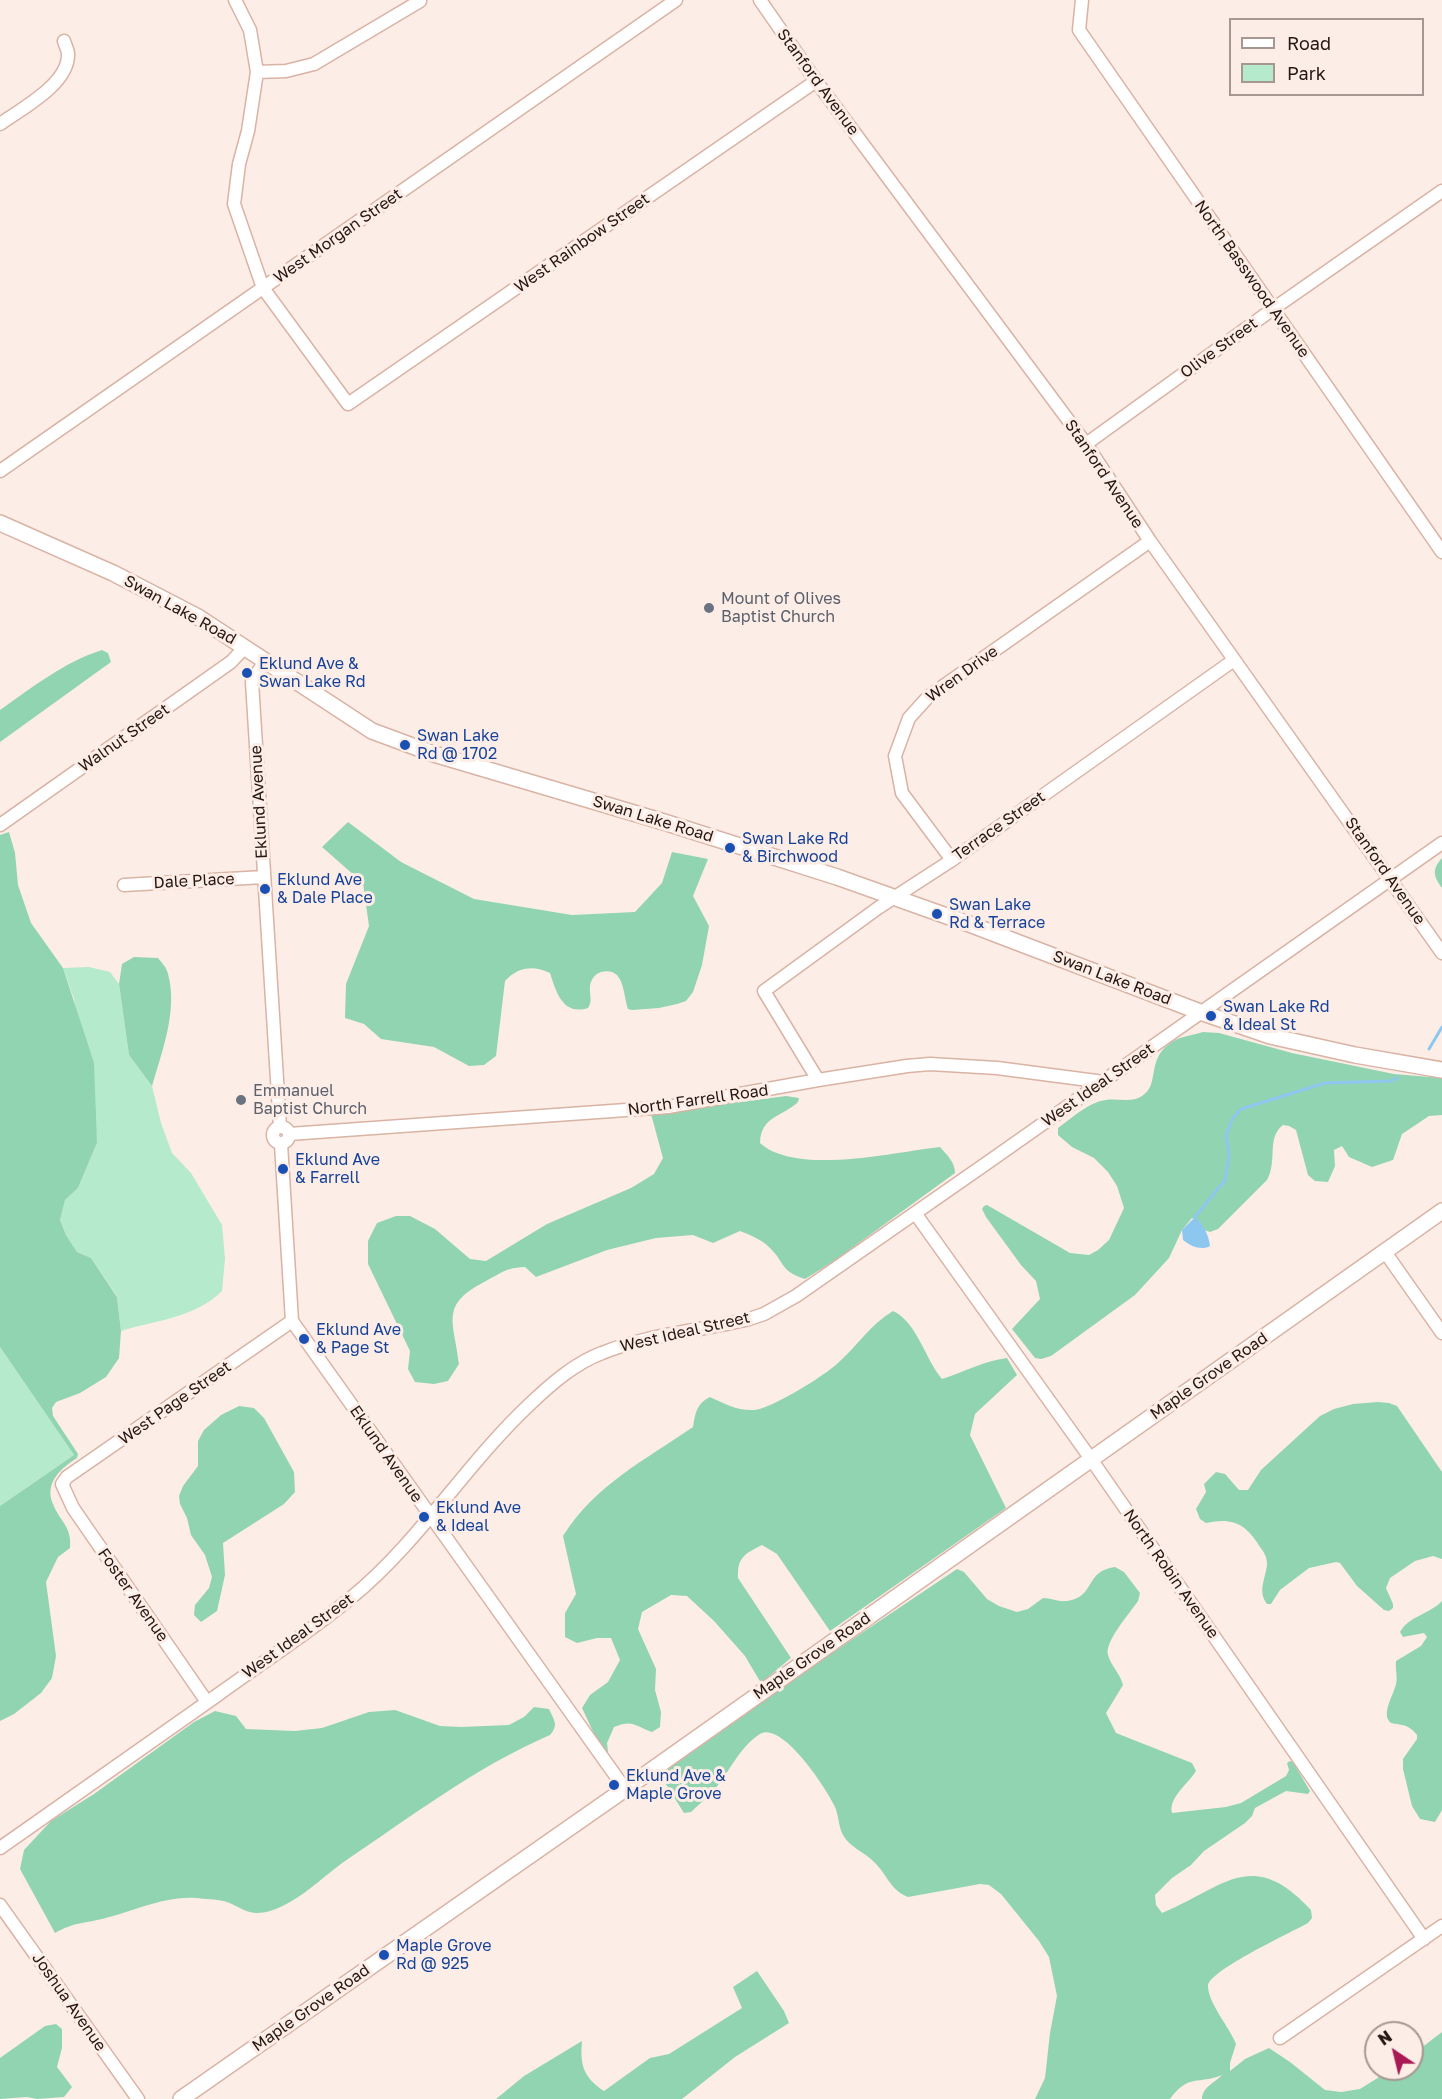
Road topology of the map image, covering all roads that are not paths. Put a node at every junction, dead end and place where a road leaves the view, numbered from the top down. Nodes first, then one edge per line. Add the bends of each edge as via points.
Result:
1 (235, 0) edge
2 (676, 0) edge
3 (760, 0) edge
4 (1082, 0) edge
5 (420, 1) edge
6 (64, 41) dead end
7 (258, 72) junction
8 (816, 81) junction
9 (0, 124) edge
10 (1442, 191) edge
11 (263, 288) junction
12 (1273, 309) junction
13 (1086, 444) junction
14 (0, 471) edge
15 (0, 523) edge
16 (1150, 541) junction
17 (1442, 552) edge
18 (245, 647) junction
19 (1234, 660) junction
20 (265, 661) junction
21 (0, 825) edge
22 (1442, 843) edge
23 (952, 860) junction
24 (264, 877) junction
25 (1391, 879) junction
26 (124, 885) dead end
27 (895, 897) junction
28 (1442, 953) edge
29 (1200, 1012) junction
30 (1442, 1070) edge
31 (818, 1080) junction
32 (1104, 1082) junction
33 (283, 1135) junction
34 (1442, 1211) edge
35 (915, 1213) junction
36 (1385, 1252) junction
37 (292, 1321) junction
38 (1442, 1333) edge
39 (1091, 1459) junction
40 (62, 1487) joint
41 (430, 1517) junction
42 (207, 1702) junction
43 (625, 1789) junction
44 (0, 1848) edge
45 (0, 1905) edge
46 (1442, 1926) edge
47 (1424, 1939) junction
48 (1280, 2038) dead end
49 (138, 2099) edge
50 (181, 2099) edge

1 - 7 street via 250,30
2 - 11 street, West Morgan Street
3 - 8 street, Stanford Avenue
4 - 12 street, North Basswood Avenue via 1079,30
5 - 7 street via 314,64
6 - 9 street via 68,54 63,73 50,89
7 - 11 street via 234,204
8 - 11 street, West Rainbow Street via 348,404
8 - 13 street, Stanford Avenue
10 - 12 street, Olive Street
11 - 14 street, West Morgan Street
12 - 13 street, Olive Street
12 - 17 street, North Basswood Avenue
13 - 16 street, Stanford Avenue
15 - 18 street, Swan Lake Road via 154,593
16 - 19 street, Stanford Avenue
16 - 23 street, Wren Drive via 928,697 909,718 895,756 902,793
18 - 20 street, Swan Lake Road
18 - 21 street, Walnut Street via 231,662
19 - 23 street, Terrace Street
19 - 25 street, Stanford Avenue
20 - 24 street, Eklund Avenue via 252,682
20 - 27 street, Swan Lake Road via 372,731 394,741
22 - 25 street, West Ideal Street
23 - 27 street, Terrace Street
24 - 26 street, Dale Place
24 - 33 street, Eklund Avenue
25 - 28 street, Stanford Avenue
25 - 29 street, West Ideal Street
27 - 29 street, Swan Lake Road
27 - 31 street, Terrace Street via 764,992
29 - 30 street, Swan Lake Road via 1269,1036
29 - 32 street, West Ideal Street
31 - 32 street, North Farrell Road via 930,1064
31 - 33 street, North Farrell Road via 640,1110
32 - 35 street, West Ideal Street
33 - 37 street, Eklund Avenue
34 - 36 street, Maple Grove Road
35 - 39 street, North Robin Avenue
35 - 41 street, West Ideal Street via 764,1314 632,1344 581,1363 517,1416
36 - 38 street
36 - 39 street, Maple Grove Road
37 - 40 street, West Page Street via 67,1477
37 - 41 street, Eklund Avenue
39 - 43 street, Maple Grove Road
39 - 47 street, North Robin Avenue
40 - 42 street, Foster Avenue
41 - 42 street, West Ideal Street via 389,1563 347,1601
41 - 43 street, Eklund Avenue
42 - 44 street, West Ideal Street
43 - 50 street, Maple Grove Road
45 - 49 street, Joshua Avenue
46 - 47 street
47 - 48 street

